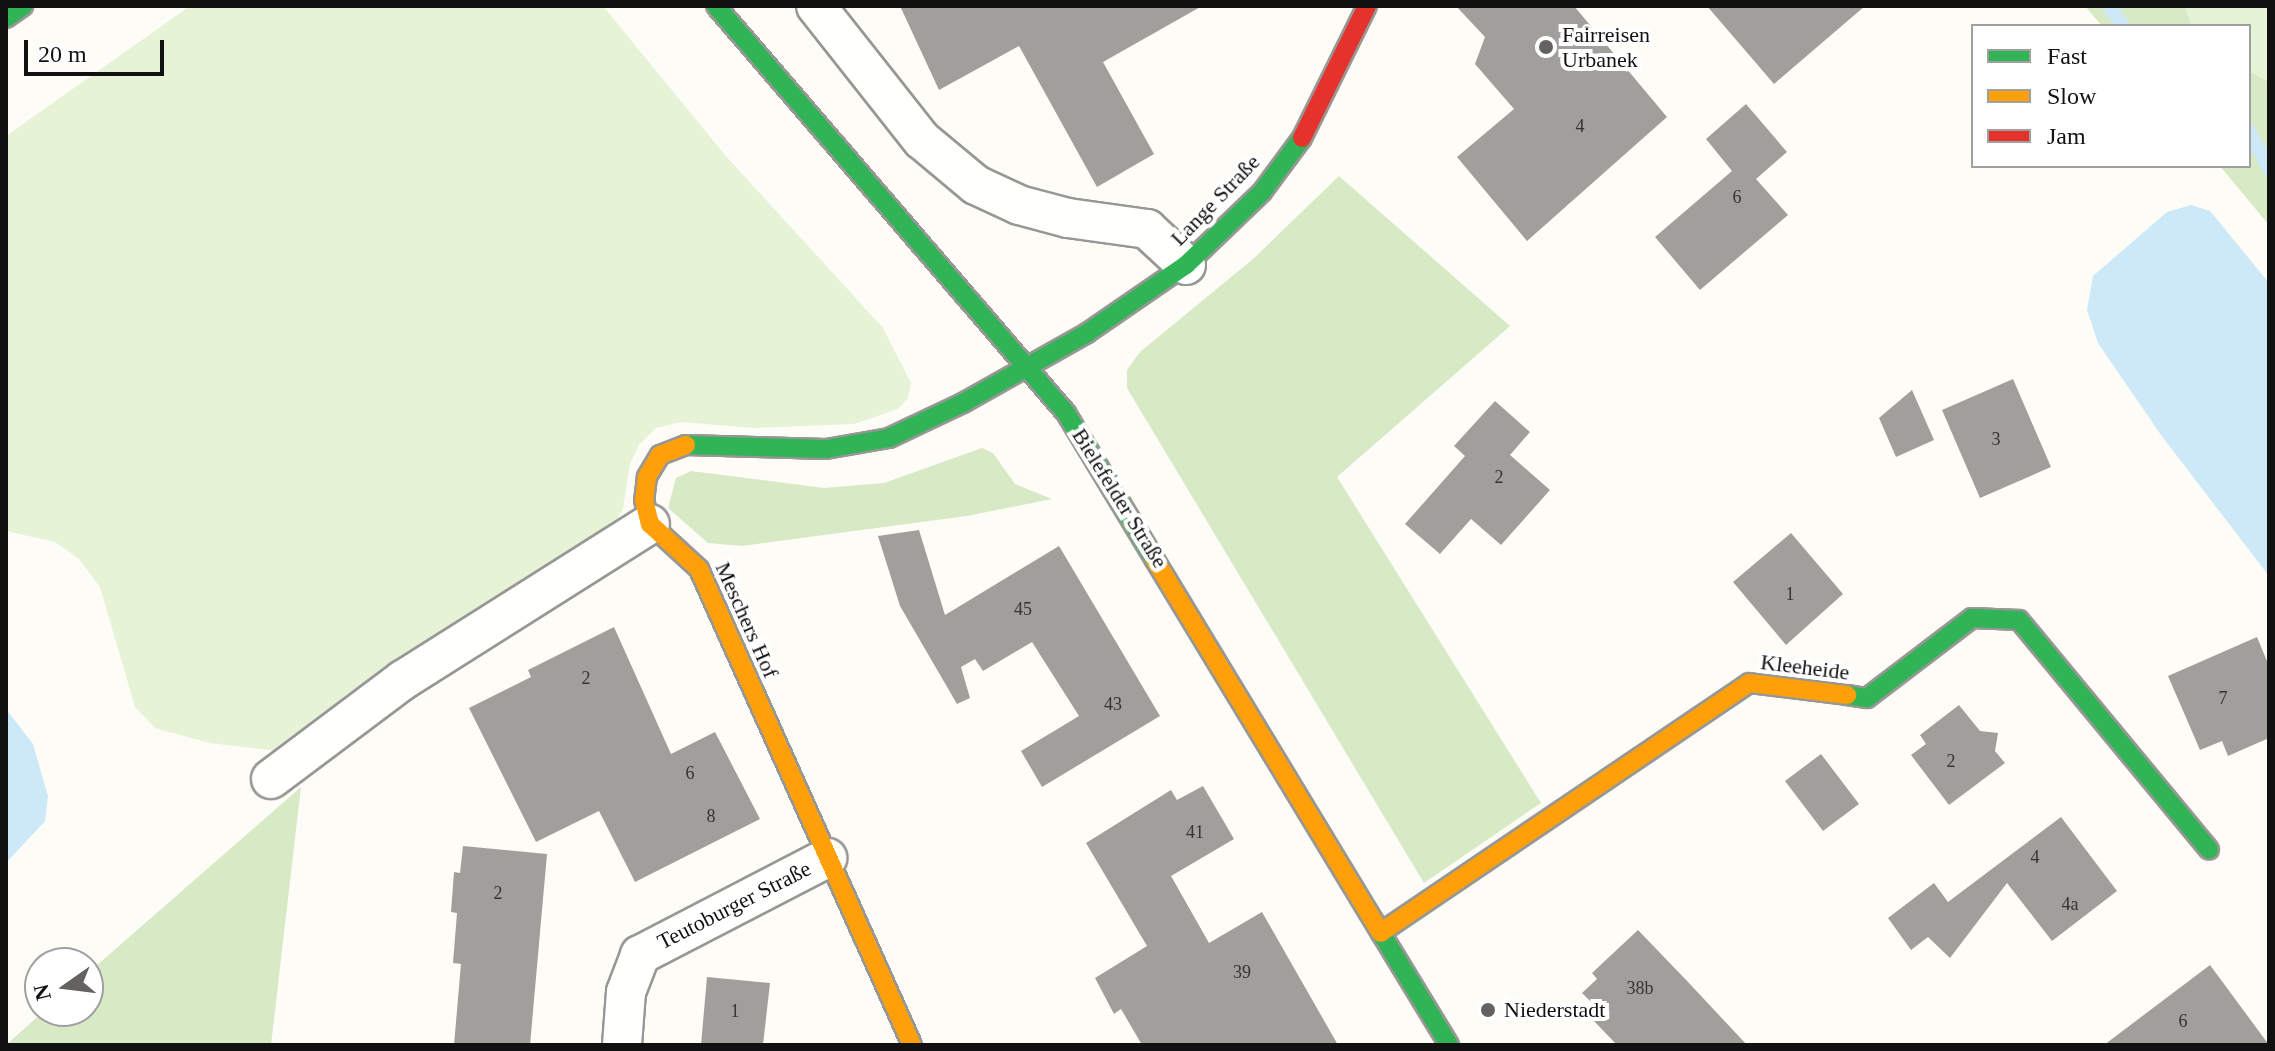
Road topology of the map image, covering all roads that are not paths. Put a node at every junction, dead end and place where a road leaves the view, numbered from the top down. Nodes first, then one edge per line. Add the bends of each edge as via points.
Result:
1 (23, 6) edge
2 (716, 6) edge
3 (816, 6) edge
4 (1367, 6) edge
5 (6, 18) edge
6 (1186, 265) junction
7 (1030, 367) junction
8 (650, 524) junction
9 (271, 779) dead end
10 (2209, 850) dead end
11 (827, 858) junction
12 (1383, 931) junction
13 (622, 1045) edge
14 (912, 1045) edge
15 (1449, 1045) edge

1 - 5 main road
2 - 7 main road, Bielefelder Straße
3 - 6 street via 922,140 976,185 1019,205 1068,218 1147,229 1161,236
4 - 6 main road, Lange Straße via 1300,143 1262,192
6 - 7 main road, Lange Straße
7 - 8 main road via 933,418 857,445 682,445 660,455 647,477 644,500
7 - 12 main road, Bielefelder Straße via 1096,458
8 - 9 street via 403,680
8 - 11 main road, Meschers Hof via 699,569
10 - 12 main road, Kleeheide via 2019,620 1972,618 1867,698 1749,683
11 - 13 street, Teutoburger Straße via 640,955 626,992
11 - 14 main road, Meschers Hof
12 - 15 main road, Bielefelder Straße

